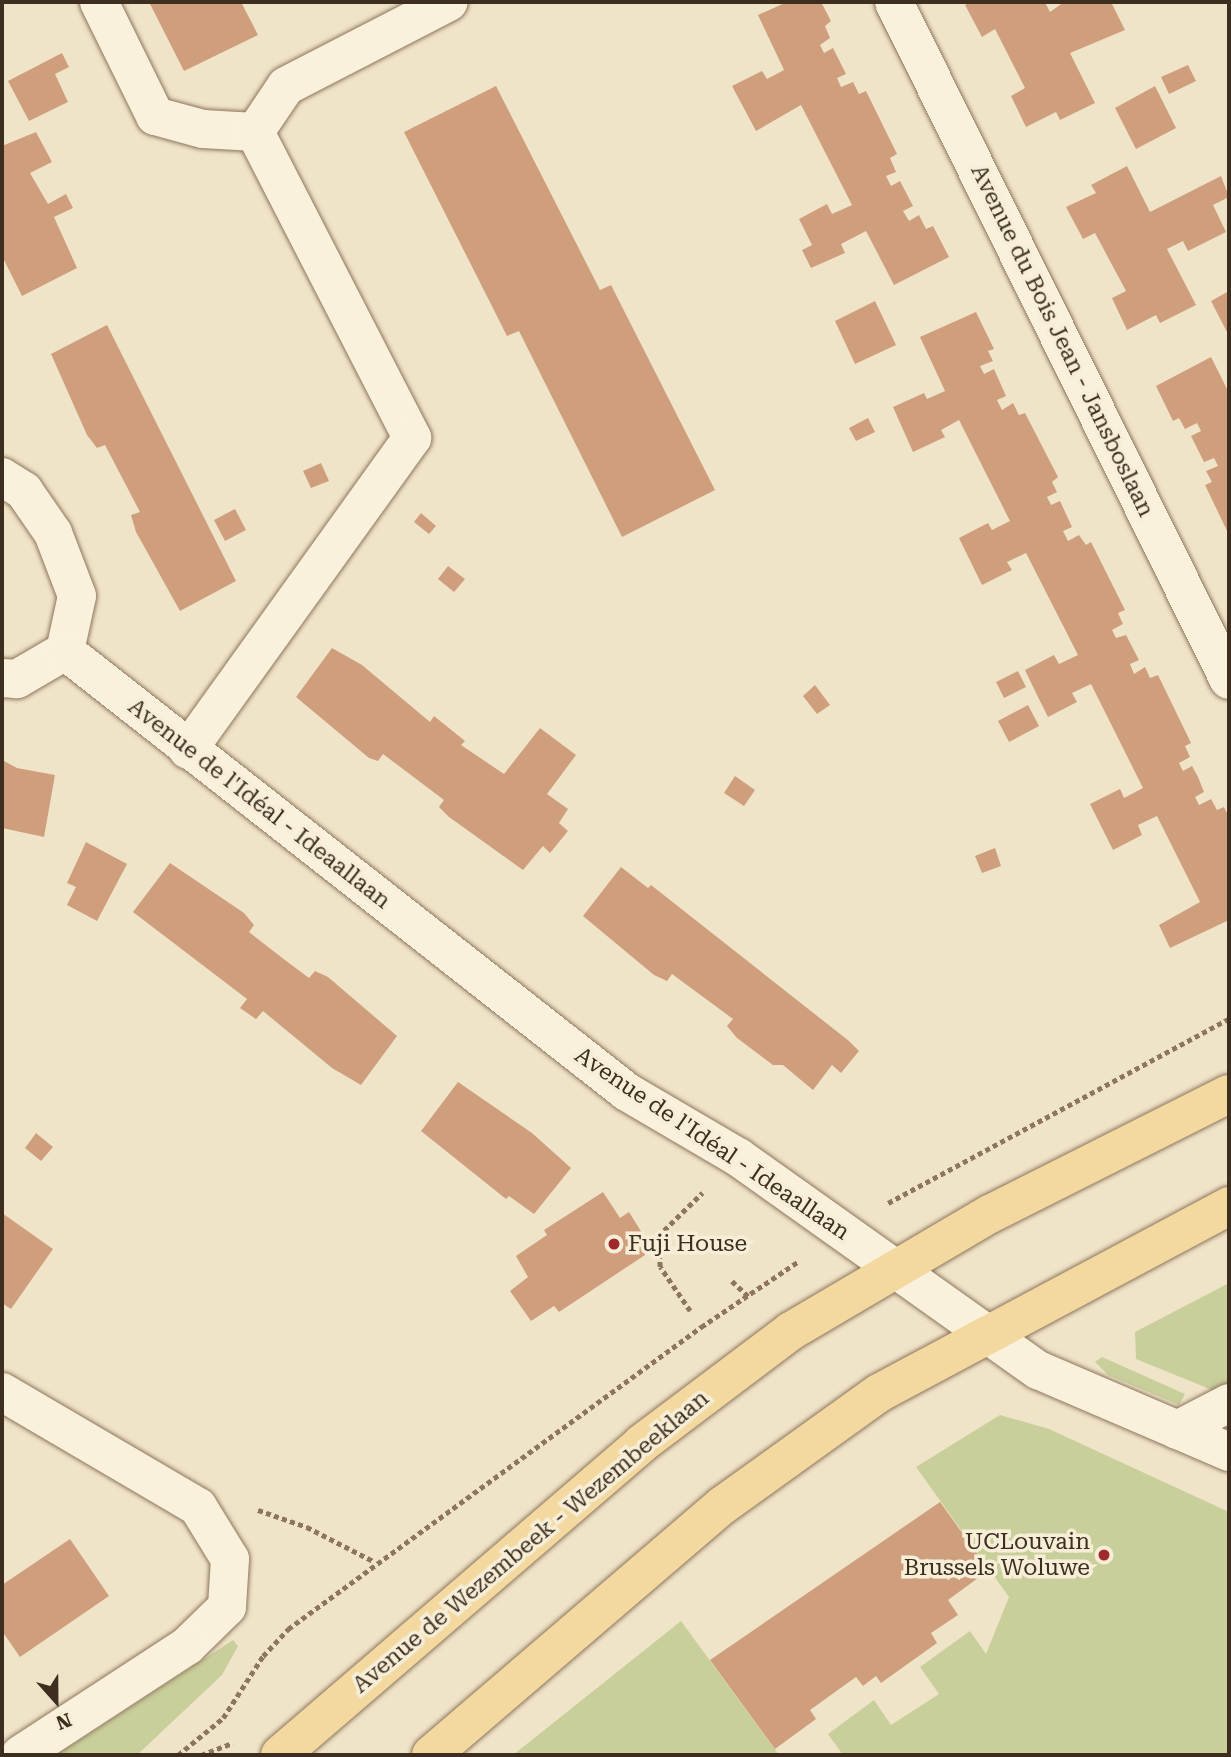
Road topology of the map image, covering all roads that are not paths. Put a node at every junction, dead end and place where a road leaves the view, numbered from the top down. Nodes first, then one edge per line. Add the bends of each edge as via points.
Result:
1 (99, 2) edge
2 (449, 2) edge
3 (894, 2) edge
4 (255, 132) junction
5 (2, 477) edge
6 (65, 651) junction
7 (2, 678) edge
8 (1229, 680) edge
9 (188, 750) junction
10 (1229, 1094) edge
11 (1229, 1206) edge
12 (895, 1270) junction
13 (986, 1335) junction
14 (2, 1392) edge
15 (1229, 1403) edge
16 (1177, 1430) junction
17 (1229, 1452) edge
18 (20, 1755) edge
19 (280, 1755) edge
20 (431, 1755) edge

1 - 4 street via 155,116 203,129
2 - 4 street via 286,86
3 - 8 street, Avenue du Bois Jean - Jansboslaan
4 - 9 street via 412,438
5 - 6 street via 24,491 53,533 77,596
6 - 7 street via 17,679
6 - 9 street, Avenue de l'Idéal - Ideaallaan
9 - 12 street, Avenue de l'Idéal - Ideaallaan via 627,1091 738,1157
10 - 12 main road, Avenue de Wezembeek - Wezembeeklaan via 990,1214
11 - 13 main road
12 - 13 street, Avenue de l'Idéal - Ideaallaan
12 - 19 main road, Avenue de Wezembeek - Wezembeeklaan via 791,1331 641,1444
13 - 16 street, Avenue de l'Idéal - Ideaallaan via 1038,1370
13 - 20 main road via 879,1393 723,1505
14 - 18 street via 198,1507 230,1559 227,1607 187,1646
15 - 16 street
16 - 17 street, Avenue de l'Idéal - Ideaallaan

